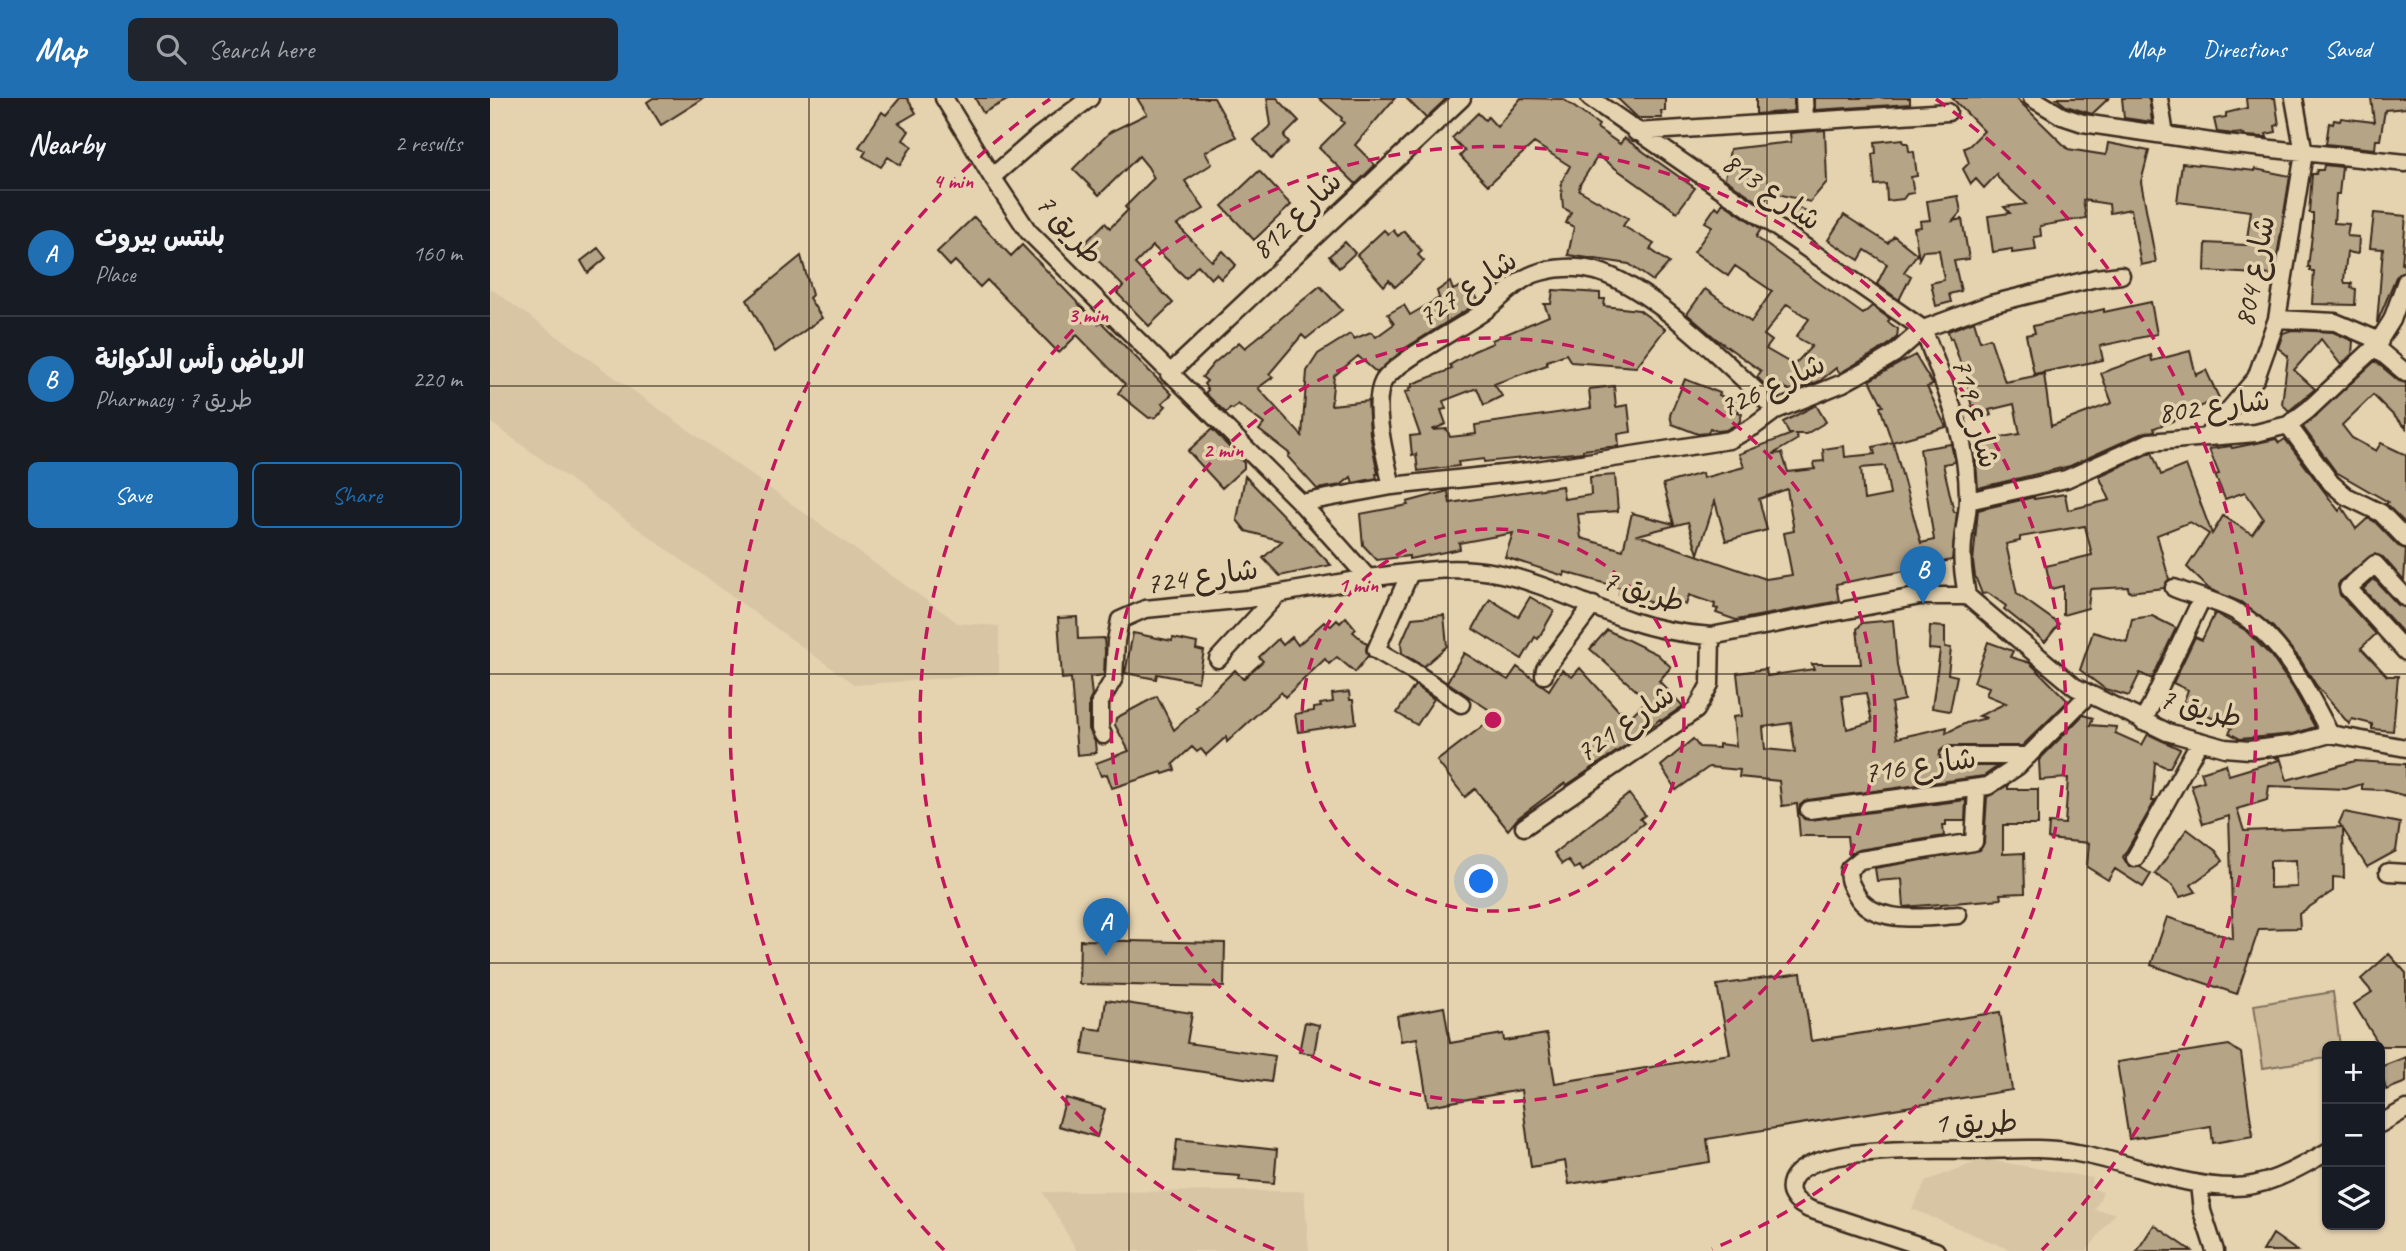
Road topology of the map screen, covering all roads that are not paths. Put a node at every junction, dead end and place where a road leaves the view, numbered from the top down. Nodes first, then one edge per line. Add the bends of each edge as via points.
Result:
1 (944, 98) edge
2 (1090, 98) edge
3 (1462, 98) edge
4 (1590, 98) edge
5 (1804, 98) edge
6 (2032, 98) edge
7 (2159, 98) edge
8 (2294, 98) edge
9 (1948, 112) dead end
10 (1805, 120) junction
11 (1636, 132) junction
12 (2165, 135) junction
13 (2304, 153) junction
14 (2406, 163) edge
15 (992, 177) junction
16 (2121, 275) dead end
17 (2406, 281) edge
18 (2277, 319) junction
19 (1923, 329) junction
20 (2378, 344) junction
21 (2406, 373) edge
22 (1169, 374) junction
23 (1776, 410) junction
24 (2288, 425) junction
25 (2206, 437) junction
26 (1392, 486) junction
27 (1968, 501) junction
28 (1301, 503) junction
29 (2406, 539) edge
30 (1410, 573) junction
31 (1368, 578) junction
32 (2174, 588) dead end
33 (1279, 594) junction
34 (1967, 596) junction
35 (2202, 598) junction
36 (2406, 598) edge
37 (1593, 606) junction
38 (1711, 636) junction
39 (2406, 652) edge
40 (1218, 659) dead end
41 (1544, 675) dead end
42 (2088, 695) junction
43 (1461, 704) dead end
44 (2143, 722) junction
45 (1103, 734) dead end
46 (2330, 734) junction
47 (2200, 741) junction
48 (2406, 748) edge
49 (1949, 756) dead end
50 (2028, 756) junction
51 (1978, 788) junction
52 (1809, 810) dead end
53 (1524, 827) dead end
54 (2135, 858) dead end
55 (2388, 872) dead end
56 (2406, 873) edge
57 (1958, 915) dead end
58 (2406, 1109) edge
59 (2385, 1121) edge
60 (2322, 1155) edge
61 (2199, 1184) junction
62 (1936, 1251) edge
63 (2215, 1251) edge

1 - 15 street, 7 طريق
2 - 15 street
3 - 22 street, شارع 812
4 - 11 street, شارع 813
5 - 10 street
6 - 12 street via 2062,116 2083,122
7 - 12 street
8 - 13 street, شارع 804
9 - 10 street
10 - 11 street
11 - 19 street, شارع 813
12 - 13 street
13 - 14 street
13 - 18 street, شارع 804
15 - 22 street, 7 طريق via 1028,231
16 - 19 street, شارع 726 via 1991,304
17 - 20 street, شارع 802
18 - 20 street via 2335,322
18 - 25 street, شارع 804 via 2256,378
19 - 23 street, شارع 726 via 1894,355
19 - 27 street, شارع 719 via 1959,433
20 - 21 street
20 - 24 street, شارع 802
22 - 28 street, 7 طريق
23 - 26 street, شارع 726 via 1729,440 1530,471
23 - 26 street, شارع 727 via 1628,284 1595,271 1551,269 1530,275 1385,378 1379,404
24 - 25 street, شارع 802
24 - 29 street via 2331,483 2381,513
25 - 27 street, شارع 802 via 2149,442 2066,479
26 - 28 street, شارع 726
27 - 34 street, شارع 719 via 1962,567
28 - 31 street, 7 طريق
30 - 31 street, 7 طريق
30 - 37 street, 7 طريق via 1441,568 1504,575
30 - 43 street via 1376,650
31 - 33 street, شارع 724
32 - 35 street
33 - 40 street
33 - 45 street, شارع 724 via 1145,609 1120,620 1114,678 1100,702
34 - 38 street, 7 طريق via 1920,596
34 - 42 street, 7 طريق
35 - 44 street
35 - 46 street via 2232,609 2261,631 2289,664
36 - 39 street via 2375,564 2348,588
37 - 38 street, 7 طريق via 1676,633
37 - 41 street
38 - 53 street, شارع 721 via 1710,684 1696,710
42 - 44 street, 7 طريق
42 - 50 street, شارع 716
44 - 47 street, 7 طريق
46 - 47 street, 7 طريق via 2249,750
46 - 48 street, 7 طريق
47 - 54 street
49 - 50 street
50 - 51 street, شارع 716 via 2000,780
51 - 52 street, شارع 716
51 - 57 street via 1974,842 1860,860 1847,877 1860,901 1871,910 1900,918
55 - 56 street
58 - 59 street
60 - 61 street, طريق 1 via 2256,1185
61 - 62 street, طريق 1 via 2076,1152 1900,1149 1809,1165 1792,1183 1794,1199 1809,1209
61 - 63 street

